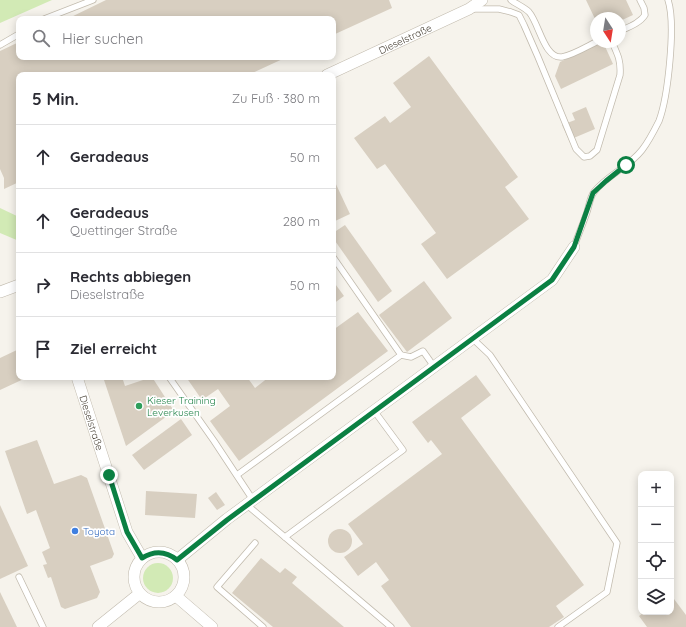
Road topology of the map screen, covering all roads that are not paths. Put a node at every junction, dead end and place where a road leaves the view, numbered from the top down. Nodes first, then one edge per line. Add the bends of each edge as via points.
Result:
1 (93, 0) edge
2 (482, 0) edge
3 (510, 0) edge
4 (640, 0) edge
5 (668, 0) edge
6 (469, 9) junction
7 (52, 16) edge
8 (626, 28) edge
9 (16, 36) edge
10 (0, 45) edge
11 (590, 45) edge
12 (615, 48) edge
13 (333, 72) edge
14 (574, 247) joint
15 (336, 261) edge
16 (16, 286) edge
17 (0, 292) edge
18 (473, 339) junction
19 (401, 355) junction
20 (435, 368) junction
21 (78, 380) edge
22 (171, 380) edge
23 (375, 412) junction
24 (237, 475) junction
25 (250, 503) junction
26 (285, 537) junction
27 (255, 543) dead end
28 (142, 558) junction
29 (177, 560) junction
30 (19, 577) dead end
31 (140, 594) junction
32 (176, 596) junction
33 (43, 627) edge
34 (98, 627) edge
35 (212, 627) edge
36 (264, 627) edge
37 (391, 627) edge
38 (558, 627) edge

1 - 7 lane
2 - 6 street, Dieselstraße
3 - 11 lane via 528,12 554,56 567,56
4 - 8 lane via 645,15
5 - 14 lane via 671,42 665,100 659,120 641,151 593,193
6 - 12 lane via 499,9 519,16 576,149 584,157 597,150 620,75 621,64
6 - 13 street, Dieselstraße
9 - 10 lane
14 - 18 street via 552,280
15 - 19 lane
16 - 17 street
18 - 20 street
18 - 38 lane via 490,355 617,542 607,592
19 - 20 lane via 411,357 423,351
19 - 24 lane
20 - 23 street
21 - 28 street, Dieselstraße via 127,532
22 - 24 lane
23 - 25 street
23 - 26 lane via 403,450
24 - 25 lane
25 - 26 lane
25 - 29 street
26 - 37 lane
27 - 36 lane via 216,587
28 - 29 street via 156,552 164,552
28 - 31 street via 134,575 135,587
29 - 32 street via 182,566 184,582
30 - 33 lane
31 - 32 street via 145,599 161,603
31 - 34 street
32 - 35 street

